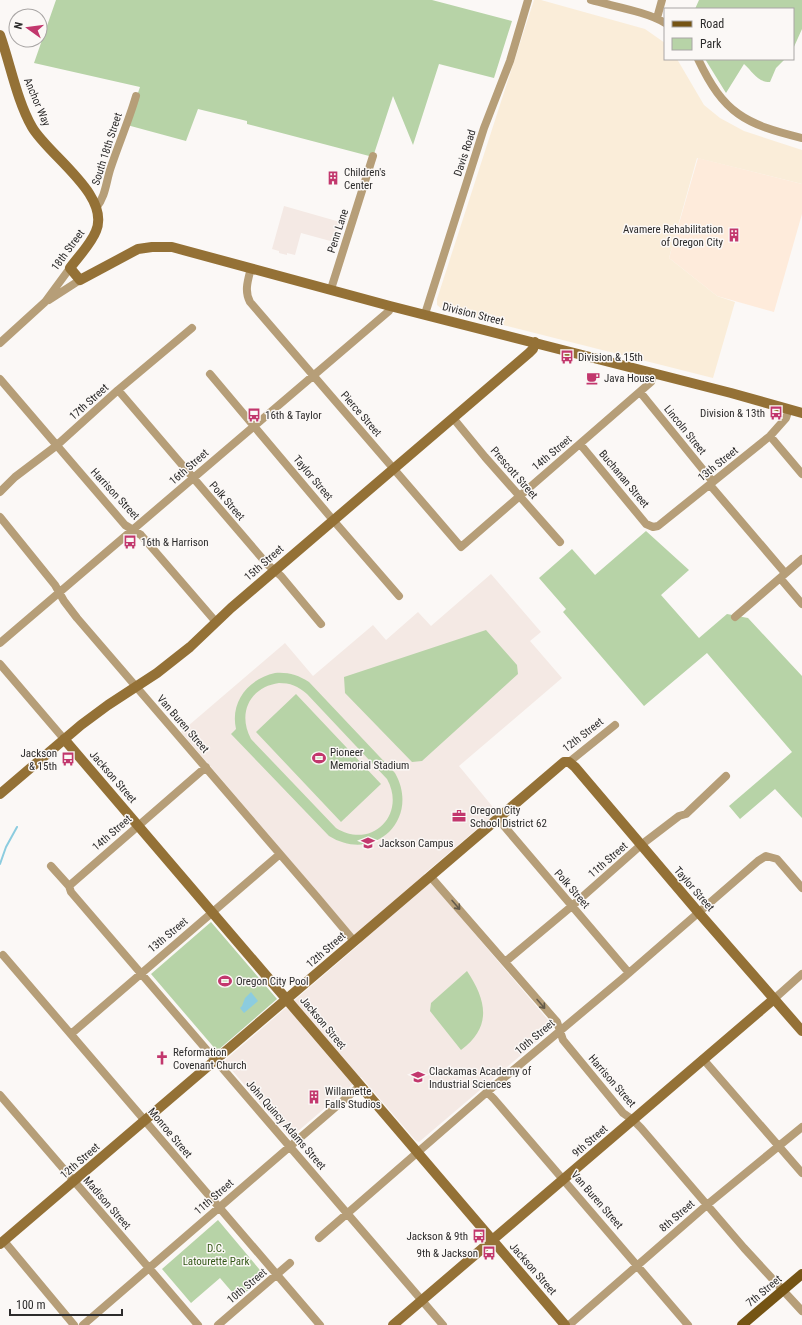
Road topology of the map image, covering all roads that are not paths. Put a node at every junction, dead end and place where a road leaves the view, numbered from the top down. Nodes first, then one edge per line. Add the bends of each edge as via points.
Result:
1 (528, 0) edge
2 (591, 0) edge
3 (662, 0) edge
4 (656, 18) junction
5 (664, 22) edge
6 (0, 34) edge
7 (698, 60) edge
8 (136, 96) dead end
9 (802, 138) edge
10 (373, 156) dead end
11 (96, 208) junction
12 (138, 249) joint
13 (70, 268) junction
14 (251, 268) junction
15 (80, 280) junction
16 (331, 289) junction
17 (45, 302) junction
18 (390, 306) junction
19 (425, 314) junction
20 (192, 328) dead end
21 (535, 342) junction
22 (0, 343) edge
23 (654, 373) junction
24 (210, 374) dead end
25 (313, 375) junction
26 (0, 379) edge
27 (118, 390) junction
28 (640, 392) junction
29 (789, 409) junction
30 (802, 413) edge
31 (453, 418) junction
32 (254, 426) junction
33 (770, 436) junction
34 (580, 444) junction
35 (56, 446) junction
36 (394, 468) junction
37 (802, 474) edge
38 (193, 478) junction
39 (712, 484) junction
40 (0, 492) edge
41 (519, 496) junction
42 (0, 517) edge
43 (333, 520) junction
44 (653, 527) joint
45 (133, 530) junction
46 (560, 542) dead end
47 (461, 547) joint
48 (802, 559) edge
49 (274, 570) junction
50 (782, 576) junction
51 (60, 592) junction
52 (399, 596) dead end
53 (802, 604) edge
54 (735, 616) dead end
55 (216, 622) junction
56 (321, 624) dead end
57 (0, 643) edge
58 (0, 664) edge
59 (136, 687) junction
60 (615, 725) dead end
61 (64, 739) junction
62 (569, 762) junction
63 (206, 767) junction
64 (726, 776) dead end
65 (0, 794) edge
66 (498, 819) junction
67 (138, 825) junction
68 (641, 845) junction
69 (280, 854) junction
70 (51, 866) dead end
71 (430, 876) junction
72 (69, 886) junction
73 (802, 888) edge
74 (572, 906) junction
75 (213, 912) junction
76 (699, 913) junction
77 (354, 942) junction
78 (3, 955) dead end
79 (505, 962) junction
80 (141, 973) junction
81 (629, 973) junction
82 (802, 974) edge
83 (287, 999) junction
84 (774, 999) junction
85 (560, 1030) junction
86 (802, 1031) edge
87 (71, 1034) junction
88 (703, 1059) junction
89 (216, 1060) junction
90 (360, 1086) junction
91 (487, 1092) junction
92 (0, 1095) edge
93 (145, 1120) junction
94 (633, 1120) junction
95 (802, 1127) edge
96 (778, 1146) junction
97 (290, 1147) junction
98 (417, 1153) junction
99 (802, 1173) edge
100 (564, 1179) junction
101 (74, 1182) junction
102 (708, 1204) junction
103 (219, 1208) junction
104 (347, 1214) junction
105 (319, 1238) dead end
106 (493, 1240) junction
107 (2, 1243) edge
108 (290, 1263) dead end
109 (638, 1265) junction
110 (149, 1268) junction
111 (802, 1274) edge
112 (277, 1275) junction
113 (783, 1291) junction
114 (422, 1300) junction
115 (802, 1311) edge
116 (74, 1325) edge
117 (83, 1325) edge
118 (198, 1325) edge
119 (218, 1325) edge
120 (320, 1325) edge
121 (393, 1325) edge
122 (443, 1325) edge
123 (565, 1325) edge
124 (569, 1325) edge
125 (688, 1325) edge
126 (742, 1325) edge

1 - 19 street, Davis Road
2 - 4 street
3 - 4 street
4 - 5 street
6 - 11 street, Anchor Way via 32,126 45,145 87,190
7 - 9 street via 707,78 725,103 739,115 767,129
8 - 11 street, South 18th Street via 111,167 104,196
10 - 16 street, Penn Lane
11 - 13 street, 18th Street via 99,217 96,230
12 - 14 street, Division Street via 172,247
12 - 15 street, 18th Street
13 - 15 street
13 - 17 street, 18th Street
14 - 16 street, Division Street
14 - 25 street, Pierce Street via 246,287 250,302
15 - 17 street, 18th Street
16 - 18 street, Division Street
17 - 22 street, 18th Street
18 - 19 street, Division Street
18 - 25 street, 16th Street via 389,311
19 - 21 street, Division Street
20 - 27 street, 17th Street
21 - 23 street, Division Street
21 - 31 street, 15th Street via 529,353
23 - 28 street, 14th Street via 651,382
23 - 29 street, Division Street
24 - 32 street, Taylor Street
25 - 32 street, 16th Street
25 - 36 street, Pierce Street
26 - 35 street, Harrison Street
27 - 35 street, 17th Street
27 - 38 street, Polk Street
28 - 34 street, 14th Street
28 - 39 street, Lincoln Street
29 - 30 street, Division Street
29 - 33 street, 13th Street via 786,418
31 - 36 street, 15th Street
31 - 41 street, Prescott Street
32 - 38 street, 16th Street
32 - 43 street, Taylor Street
33 - 37 street
33 - 39 street, 13th Street
34 - 41 street, 14th Street
34 - 44 street, Buchanan Street via 646,524
35 - 40 street, 17th Street via 15,477
35 - 45 street, Harrison Street
36 - 43 street, 15th Street
36 - 47 street, Pierce Street
38 - 45 street, 16th Street
38 - 49 street, Polk Street
39 - 44 street, 13th Street via 658,526
39 - 50 street, Lincoln Street
41 - 46 street, Prescott Street
41 - 47 street, 14th Street
42 - 51 street, Van Buren Street
43 - 49 street, 15th Street
43 - 52 street, Taylor Street
45 - 51 street, 16th Street
45 - 55 street, Harrison Street via 141,535
48 - 50 street
49 - 55 street, 15th Street
49 - 56 street, Polk Street
50 - 53 street, Lincoln Street
50 - 54 street
51 - 57 street, 16th Street
51 - 59 street, Van Buren Street via 77,618
55 - 59 street, 15th Street via 190,647
58 - 61 street, Jackson Street
59 - 61 street, 15th Street via 103,708
59 - 63 street, Van Buren Street
60 - 62 street, 12th Street
61 - 65 street, 15th Street
61 - 67 street, Jackson Street
62 - 66 street, 12th Street via 561,764
62 - 68 street, Taylor Street
63 - 67 street, 14th Street
63 - 69 street, Van Buren Street
64 - 68 street, 11th Street via 686,814 679,816
66 - 71 street, 12th Street
66 - 74 street, Polk Street
67 - 72 street, 14th Street
67 - 75 street, Jackson Street
68 - 74 street, 11th Street
68 - 76 street, Taylor Street
69 - 75 street, 13th Street
69 - 77 street, Van Buren Street
70 - 72 street, John Quincy Adams Street
71 - 77 street, 12th Street
71 -> 79 street, Harrison Street
72 - 80 street, John Quincy Adams Street via 71,892
73 - 76 street, 10th Street via 777,859 766,856
74 - 79 street, 11th Street
74 - 81 street, Polk Street
75 - 80 street, 13th Street
75 - 83 street, Jackson Street
76 - 81 street, 10th Street
76 - 84 street, Taylor Street
77 - 83 street, 12th Street
78 - 87 street, Monroe Street
79 -> 85 street, Harrison Street via 557,1022
80 - 87 street, 13th Street
80 - 89 street, John Quincy Adams Street
81 - 85 street, 10th Street
82 - 84 street, 9th Street
83 - 89 street, 12th Street
83 - 90 street, Jackson Street
84 - 86 street, Taylor Street
84 - 88 street, 9th Street
85 - 91 street, 10th Street
85 - 94 street, Harrison Street via 563,1040 596,1081 625,1115
87 - 93 street, Monroe Street
88 - 94 street, 9th Street
88 - 96 street
89 - 93 street, 12th Street
89 - 97 street, John Quincy Adams Street
90 - 97 street, 11th Street
90 - 98 street, Jackson Street
91 - 98 street, 10th Street
91 - 100 street, Van Buren Street
92 - 101 street, Madison Street
93 - 101 street, 12th Street
93 - 103 street, Monroe Street
94 - 100 street, 9th Street
94 - 102 street, Harrison Street
95 - 96 street, 8th Street
96 - 99 street
96 - 102 street, 8th Street
97 - 103 street, 11th Street
97 - 104 street, John Quincy Adams Street
98 - 104 street, 10th Street
98 - 106 street, Jackson Street
100 - 106 street, 9th Street
100 - 109 street, Van Buren Street
101 - 107 street, 12th Street
101 - 110 street, Madison Street
102 - 109 street, 8th Street
102 - 113 street, Harrison Street
103 - 110 street, 11th Street
103 - 112 street, Monroe Street
104 - 105 street, 10th Street
104 - 114 street, John Quincy Adams Street
106 - 114 street, 9th Street
106 - 123 street, Jackson Street
107 - 116 street
108 - 112 street, 10th Street
109 - 124 street, 8th Street
109 - 125 street, Van Buren Street
110 - 117 street, 11th Street
110 - 118 street, Madison Street
111 - 113 main road, 7th Street
112 - 119 street, 10th Street
112 - 120 street, Monroe Street
113 - 115 street, Harrison Street
113 - 126 main road, 7th Street
114 - 121 street, 9th Street
114 - 122 street, John Quincy Adams Street

